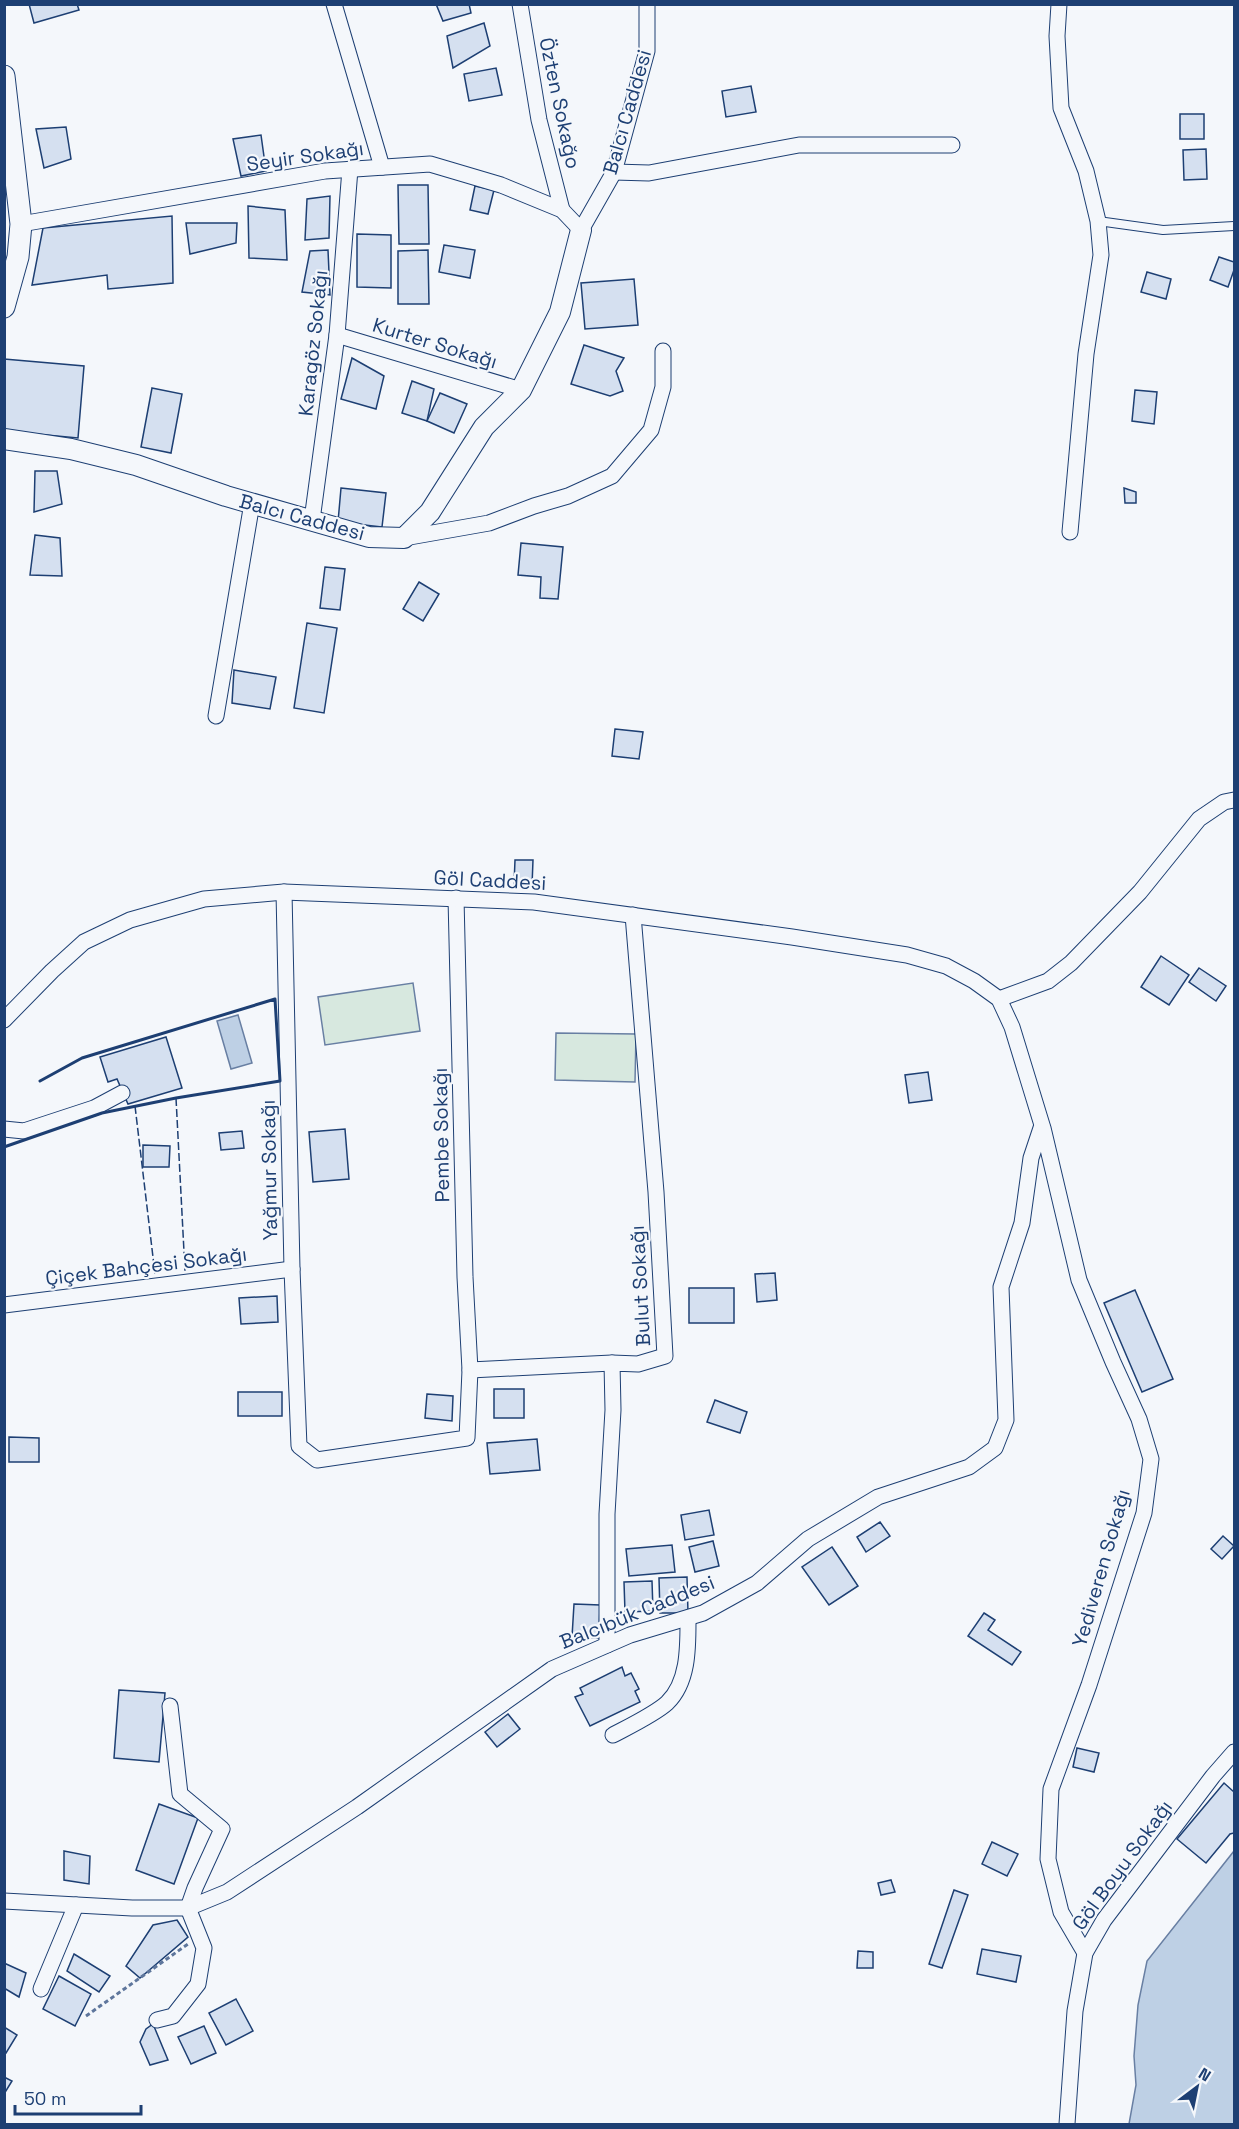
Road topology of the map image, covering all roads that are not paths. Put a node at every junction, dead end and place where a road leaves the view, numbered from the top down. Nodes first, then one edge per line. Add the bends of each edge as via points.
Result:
1 (334, 4) edge
2 (520, 4) edge
3 (648, 4) edge
4 (1059, 4) edge
5 (4, 76) edge
6 (952, 145) dead end
7 (382, 167) junction
8 (350, 169) junction
9 (614, 172) junction
10 (10, 185) edge
11 (562, 210) junction
12 (1098, 221) junction
13 (21, 224) junction
14 (1234, 226) edge
15 (580, 230) junction
16 (4, 307) edge
17 (337, 335) junction
18 (663, 351) dead end
19 (521, 390) junction
20 (4, 439) edge
21 (252, 503) junction
22 (312, 520) junction
23 (1070, 532) dead end
24 (404, 538) junction
25 (216, 716) dead end
26 (1234, 800) edge
27 (284, 892) junction
28 (456, 898) junction
29 (633, 915) junction
30 (999, 999) junction
31 (4, 1020) edge
32 (122, 1093) dead end
33 (1042, 1125) junction
34 (4, 1129) edge
35 (292, 1269) junction
36 (4, 1305) edge
37 (612, 1363) junction
38 (470, 1370) junction
39 (466, 1438) joint
40 (688, 1618) junction
41 (607, 1645) junction
42 (170, 1706) dead end
43 (613, 1735) dead end
44 (1234, 1752) edge
45 (4, 1901) edge
46 (76, 1905) junction
47 (188, 1908) junction
48 (1085, 1953) junction
49 (41, 1989) dead end
50 (157, 2020) dead end
51 (1067, 2124) edge

1 - 7 street
2 - 11 street, Özten Sokağo via 539,120
3 - 9 street, Balcı Caddesi via 647,51
4 - 12 street via 1061,108 1086,171
5 - 10 main road
6 - 9 street via 799,145 649,173
7 - 8 street, Seyir Sokağı
7 - 11 street, Seyir Sokağı via 430,164 501,185
8 - 13 street, Seyir Sokağı
8 - 17 street, Karagöz Sokağı
9 - 15 street, Balcı Caddesi
10 - 13 main road
11 - 15 street, Seyir Sokağı
12 - 14 lane via 1163,230
12 - 23 street via 1101,255 1086,354
13 - 16 main road via 18,257
15 - 19 street, Balcı Caddesi via 560,312
17 - 19 street, Kurter Sokağı
17 - 22 street, Karagöz Sokağı
18 - 24 street via 663,387 651,430 612,476 489,523
19 - 24 street, Balcı Caddesi via 483,427 430,512
20 - 21 street, Balcı Caddesi via 71,449 136,465
21 - 22 street, Balcı Caddesi
21 - 25 street
22 - 24 street, Balcı Caddesi via 369,537
26 - 30 street via 1224,802 1199,819 1140,892 1071,963 1048,981
27 - 28 street, Göl Caddesi
27 - 31 street, Göl Caddesi via 204,899 130,920 84,942
27 - 35 street, Yağmur Sokağı
28 - 29 street, Göl Caddesi via 534,902
28 - 38 street, Pembe Sokağı
29 - 30 street, Göl Caddesi via 907,955 946,966
29 - 37 street, Bulut Sokağı via 665,1356 638,1364
30 - 33 street
32 - 34 street via 94,1108 24,1131
33 - 40 street, Balcıbük Caddesi via 1031,1158 1022,1223 1001,1287 1006,1420 995,1448 969,1467 878,1497 808,1539 757,1583
33 - 48 street, Yediveren Sokağı via 1079,1280 1139,1419 1150,1460 1144,1513 1052,1789 1048,1859 1061,1912
35 - 36 street, Çiçek Bahçesi Sokağı
35 - 39 street, Yağmur Sokağı via 299,1446 317,1461
37 - 38 street
37 - 41 street, Bulut Sokağı
38 - 39 street, Pembe Sokağı
40 - 41 street, Balcıbük Caddesi
40 - 43 street via 688,1648 679,1686 666,1704
41 - 47 street, Balcıbük Caddesi via 552,1669 357,1807 227,1892
42 - 47 street via 180,1794 222,1829
44 - 48 street, Göl Boyu Sokağı via 1104,1920
45 - 46 street, Balcıbük Caddesi
46 - 47 street, Balcıbük Caddesi
46 - 49 street
47 - 50 street via 204,1948 198,1984 173,2016
48 - 51 street, Göl Boyu Sokağı via 1074,2011

